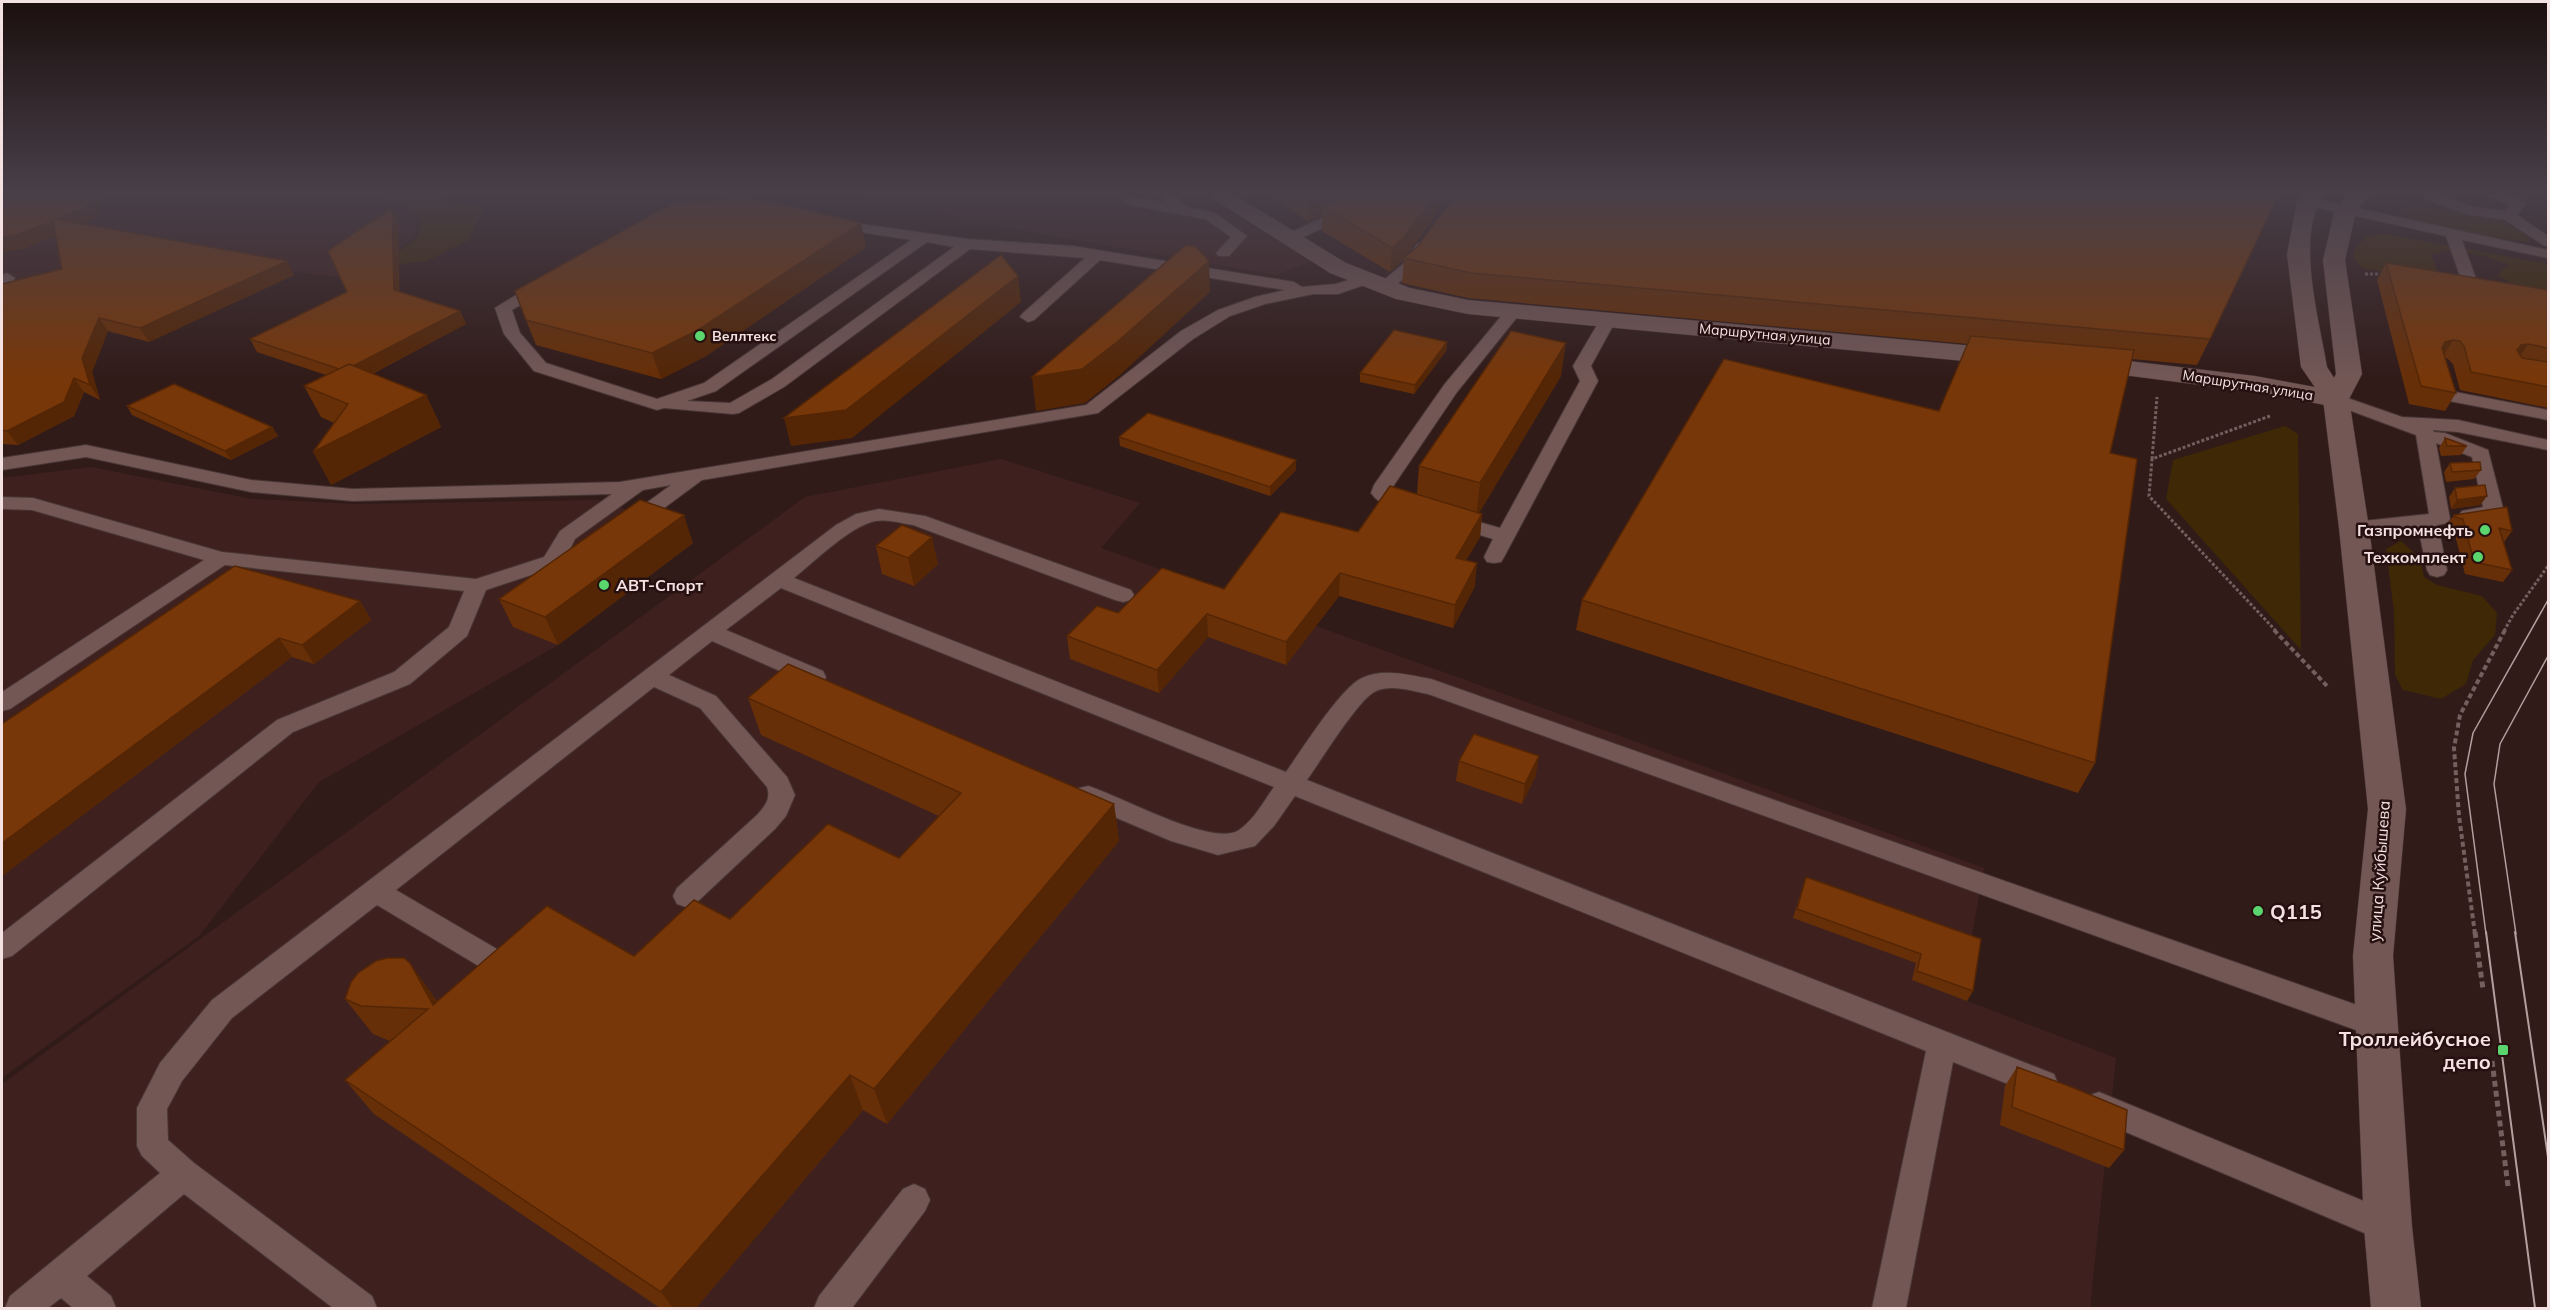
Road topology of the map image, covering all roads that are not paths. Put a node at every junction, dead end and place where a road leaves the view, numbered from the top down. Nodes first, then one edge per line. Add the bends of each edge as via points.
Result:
1 (899, 255) edge
2 (952, 255) edge
3 (1097, 255) joint
4 (1317, 255) edge
5 (1414, 255) edge
6 (2298, 255) edge
7 (2336, 255) edge
8 (2462, 255) edge
9 (555, 278) edge
10 (1375, 283) junction
11 (2449, 286) edge
12 (1313, 289) junction
13 (1514, 311) junction
14 (1028, 317) dead end
15 (1608, 320) junction
16 (1486, 345) junction
17 (1508, 351) edge
18 (1564, 356) edge
19 (1586, 358) junction
20 (2445, 375) edge
21 (2450, 396) junction
22 (2336, 399) junction
23 (657, 405) junction
24 (2548, 415) edge
25 (2399, 422) junction
26 (2458, 426) junction
27 (2426, 432) junction
28 (2548, 446) edge
29 (2483, 463) junction
30 (2, 464) edge
31 (2431, 464) junction
32 (699, 474) junction
33 (639, 485) junction
34 (2488, 486) junction
35 (2436, 490) junction
36 (2, 503) edge
37 (2434, 519) junction
38 (2354, 528) junction
39 (1505, 536) junction
40 (1494, 557) dead end
41 (221, 558) junction
42 (552, 562) junction
43 (2437, 570) dead end
44 (778, 579) junction
45 (477, 586) junction
46 (1123, 595) dead end
47 (710, 632) junction
48 (652, 677) junction
49 (841, 689) edge
50 (2, 704) edge
51 (1290, 785) junction
52 (1071, 787) edge
53 (376, 891) junction
54 (686, 896) dead end
55 (2, 948) edge
56 (492, 960) edge
57 (2378, 1024) junction
58 (1942, 1043) junction
59 (183, 1174) junction
60 (914, 1200) dead end
61 (2388, 1227) junction
62 (61, 1276) junction
63 (22, 1308) edge
64 (99, 1308) edge
65 (360, 1308) edge
66 (831, 1308) edge
67 (1889, 1308) edge
68 (2397, 1308) edge

1 - 23 lane via 710,387
2 - 23 lane via 778,383 734,409
3 - 12 lane
3 - 14 lane
4 - 10 main road, Маршрутная улица
5 - 10 lane via 1408,267
6 - 22 main road, улица Куйбышева via 2313,367
7 - 22 main road via 2349,374
8 - 11 lane via 2478,291
9 - 23 lane via 503,308 512,334 540,367
10 - 12 lane
10 - 13 main road, Маршрутная улица via 1404,294 1468,307
12 - 32 lane via 1251,303 1213,318 1092,409
13 - 15 main road, Маршрутная улица
13 - 16 lane
15 - 19 lane
15 - 22 main road, Маршрутная улица via 2166,371
16 - 17 lane
16 - 39 lane via 1450,389 1381,493 1400,504
18 - 19 lane
19 - 39 lane via 1582,366 1589,381
20 - 21 lane
21 - 24 lane
21 - 26 lane
22 - 25 lane
22 - 38 main road, улица Куйбышева
25 - 26 lane
25 - 27 lane
26 - 28 lane
27 - 29 lane via 2481,454
27 - 31 lane
29 - 31 lane
29 - 34 lane
30 - 33 lane via 86,451 251,486 353,495
31 - 35 lane
32 - 33 lane
32 - 42 lane via 603,542
33 - 42 lane via 567,535
34 - 35 lane
34 - 37 lane via 2494,512
35 - 37 lane
36 - 41 lane via 33,504
37 - 38 lane
37 - 43 lane
38 - 57 main road, улица Куйбышева via 2387,808 2373,956
39 - 40 lane
41 - 45 lane
41 - 50 lane
42 - 45 lane
44 - 46 lane via 843,529 863,517 883,513 918,520
44 - 47 lane
44 - 51 lane
45 - 55 lane via 459,631 402,678 285,726
47 - 48 lane
47 - 49 lane
48 - 53 lane
48 - 54 lane via 708,702 778,783 782,795 766,822
51 - 52 lane via 1246,839 1218,844 1180,834
51 - 57 lane via 1351,700 1368,684 1392,680 1431,687
51 - 58 lane
53 - 56 lane
53 - 59 lane via 222,1009 171,1072 152,1108 153,1146
57 - 61 main road, улица Куйбышева
58 - 61 lane
58 - 67 lane
59 - 62 lane
59 - 65 lane
60 - 66 lane
61 - 68 main road, улица Куйбышева
62 - 63 lane
62 - 64 lane

